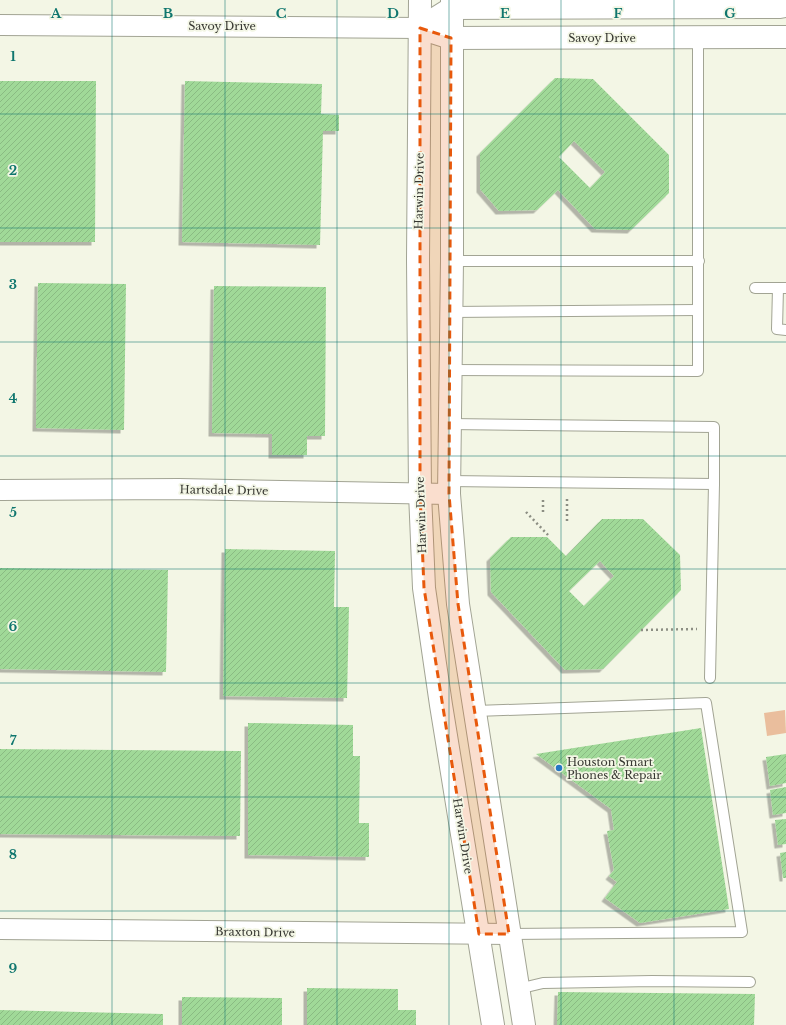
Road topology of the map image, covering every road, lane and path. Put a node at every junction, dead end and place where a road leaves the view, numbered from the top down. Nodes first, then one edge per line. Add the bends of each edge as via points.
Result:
1 (420, 0) edge
2 (452, 4) edge
3 (784, 10) edge
4 (0, 25) edge
5 (420, 28) junction
6 (786, 37) edge
7 (451, 38) junction
8 (698, 38) junction
9 (418, 260) junction
10 (452, 261) junction
11 (699, 261) junction
12 (755, 288) dead end
13 (782, 288) edge
14 (698, 310) junction
15 (451, 312) junction
16 (786, 330) edge
17 (450, 370) junction
18 (450, 424) junction
19 (714, 484) junction
20 (449, 488) junction
21 (0, 490) edge
22 (420, 493) junction
23 (526, 512) dead end
24 (567, 512) dead end
25 (567, 521) dead end
26 (548, 535) dead end
27 (684, 629) dead end
28 (641, 630) dead end
29 (710, 678) dead end
30 (476, 711) junction
31 (0, 929) edge
32 (479, 934) junction
33 (510, 934) junction
34 (750, 982) dead end
35 (518, 989) junction
36 (493, 1025) edge
37 (524, 1025) edge

1 - 5 main road, Harwin Drive
2 - 3 main road
2 - 5 main road
2 - 7 main road
4 - 5 street, Savoy Drive
5 - 7 main road, Savoy Drive
5 - 9 main road, Harwin Drive
6 - 8 main road, Savoy Drive
7 - 8 main road, Savoy Drive
7 - 10 main road
8 - 11 lane
9 - 10 main road
9 - 22 main road, Harwin Drive
10 - 11 lane
10 - 15 main road
11 - 14 lane
12 - 13 lane
13 - 16 lane via 777,329
14 - 15 lane
14 - 17 lane via 698,370
15 - 17 main road
17 - 18 main road
18 - 19 lane via 714,427
18 - 20 main road
19 - 20 lane
19 - 29 lane
20 - 22 street, Hartsdale Drive
20 - 30 main road via 458,604
21 - 22 street, Hartsdale Drive via 179,489
22 - 32 main road, Harwin Drive via 424,588
23 - 26 path
24 - 25 path
27 - 28 path
30 - 33 main road
30 - 33 lane via 706,703 742,932
31 - 32 street, Braxton Drive
32 - 33 street, Braxton Drive
32 - 36 main road, Harwin Drive
33 - 35 main road
34 - 35 lane via 543,983
35 - 37 main road

